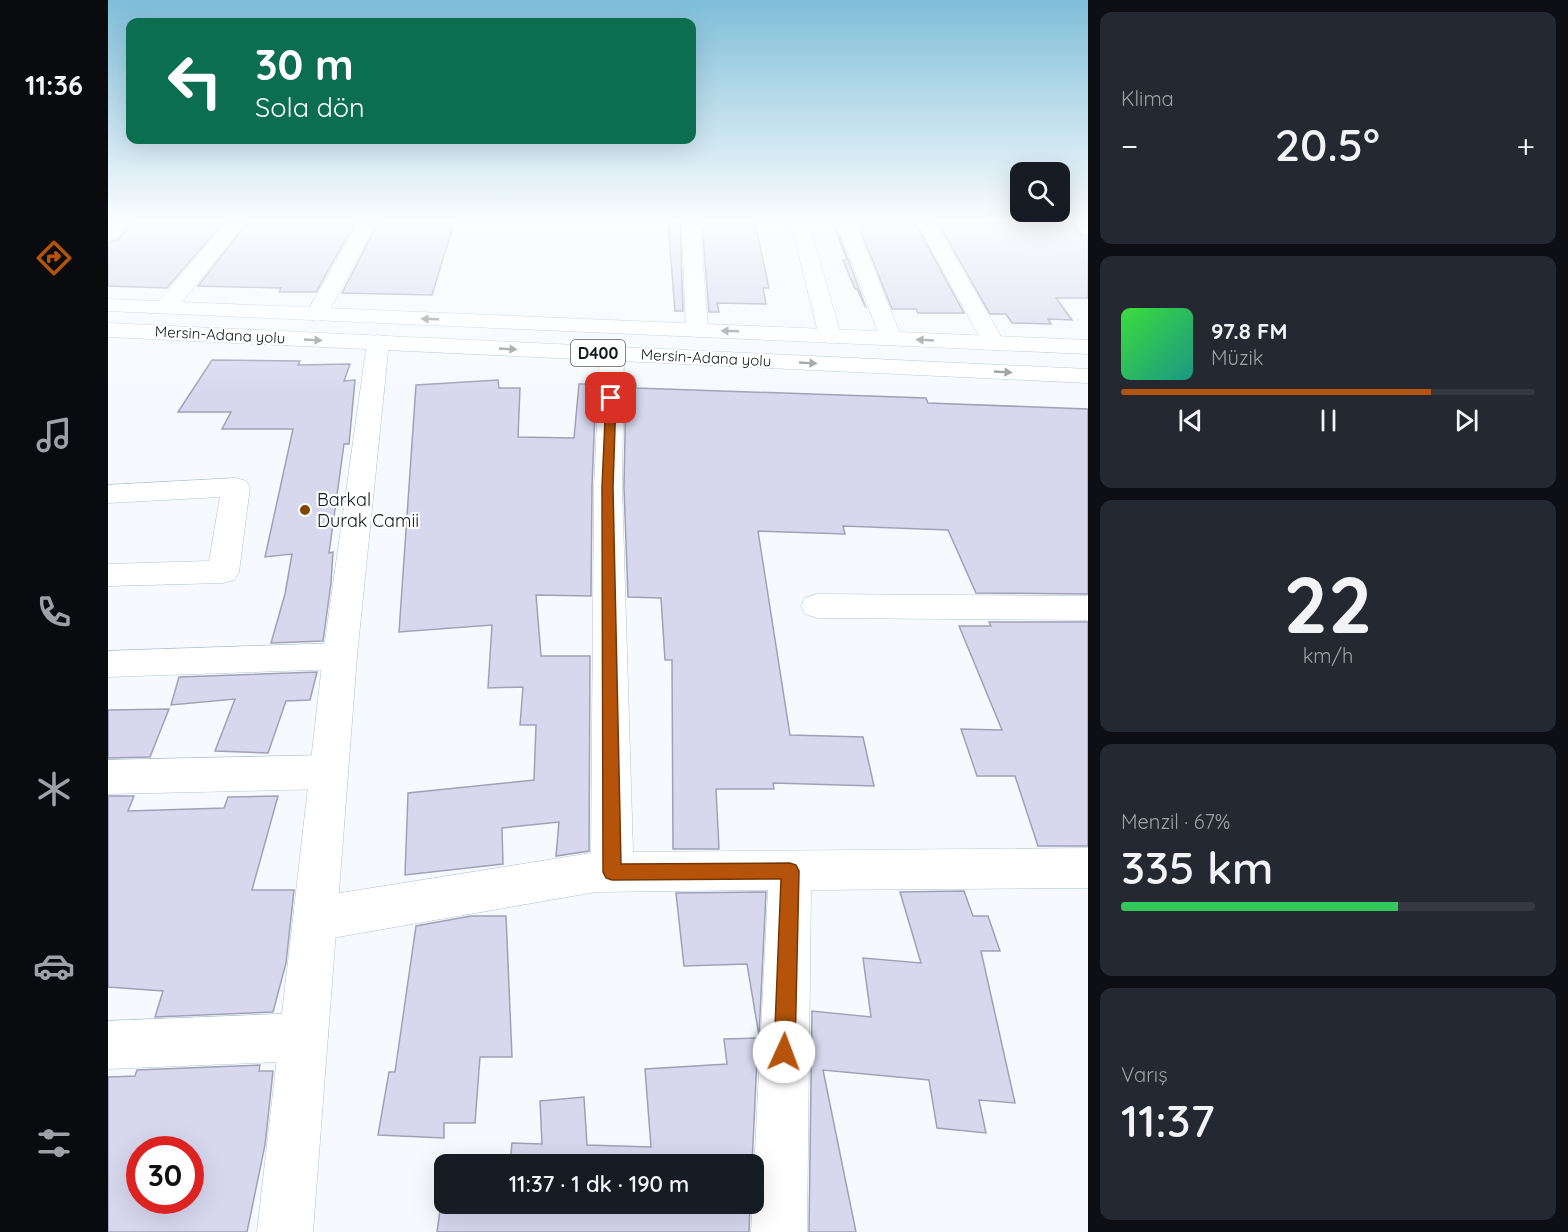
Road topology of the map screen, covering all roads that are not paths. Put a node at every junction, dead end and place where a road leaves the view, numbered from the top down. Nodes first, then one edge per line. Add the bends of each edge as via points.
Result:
1 (188, 280) edge
2 (335, 280) edge
3 (694, 280) edge
4 (815, 280) edge
5 (868, 280) edge
6 (958, 280) edge
7 (108, 305) edge
8 (166, 307) junction
9 (316, 314) junction
10 (108, 330) edge
11 (697, 330) junction
12 (830, 336) junction
13 (891, 338) junction
14 (378, 342) junction
15 (993, 343) junction
16 (1088, 347) edge
17 (612, 353) junction
18 (1088, 376) edge
19 (108, 494) edge
20 (108, 575) edge
21 (817, 606) dead end
22 (1088, 608) edge
23 (340, 656) junction
24 (108, 664) edge
25 (329, 772) junction
26 (108, 777) edge
27 (1088, 868) edge
28 (790, 871) junction
29 (612, 872) junction
30 (315, 919) junction
31 (304, 1037) junction
32 (108, 1045) edge
33 (285, 1232) edge
34 (779, 1232) edge

1 - 8 main road
2 - 9 main road
3 - 11 main road
4 - 12 main road
5 - 13 main road
6 - 15 main road
7 - 8 main road, Mersin-Adana yolu / D400
8 - 9 main road, Mersin-Adana yolu / D400
11 -> 9 main road, Mersin-Adana yolu / D400
10 -> 14 main road, Mersin-Adana yolu / D400
12 -> 11 main road, Mersin-Adana yolu / D400
12 - 13 main road, Mersin-Adana yolu / D400
15 -> 13 main road, Mersin-Adana yolu / D400
14 -> 17 main road, Mersin-Adana yolu / D400
14 - 23 main road
15 - 16 main road, Mersin-Adana yolu / D400
17 -> 18 main road, Mersin-Adana yolu / D400
17 - 29 main road via 608,487
19 - 20 main road via 236,487 223,572
21 - 22 main road
23 - 24 main road
23 - 25 main road
25 - 26 main road
25 - 30 main road
27 - 28 main road
28 - 29 main road
28 - 34 main road
29 - 30 main road
30 - 31 main road
31 - 32 main road
31 - 33 main road

